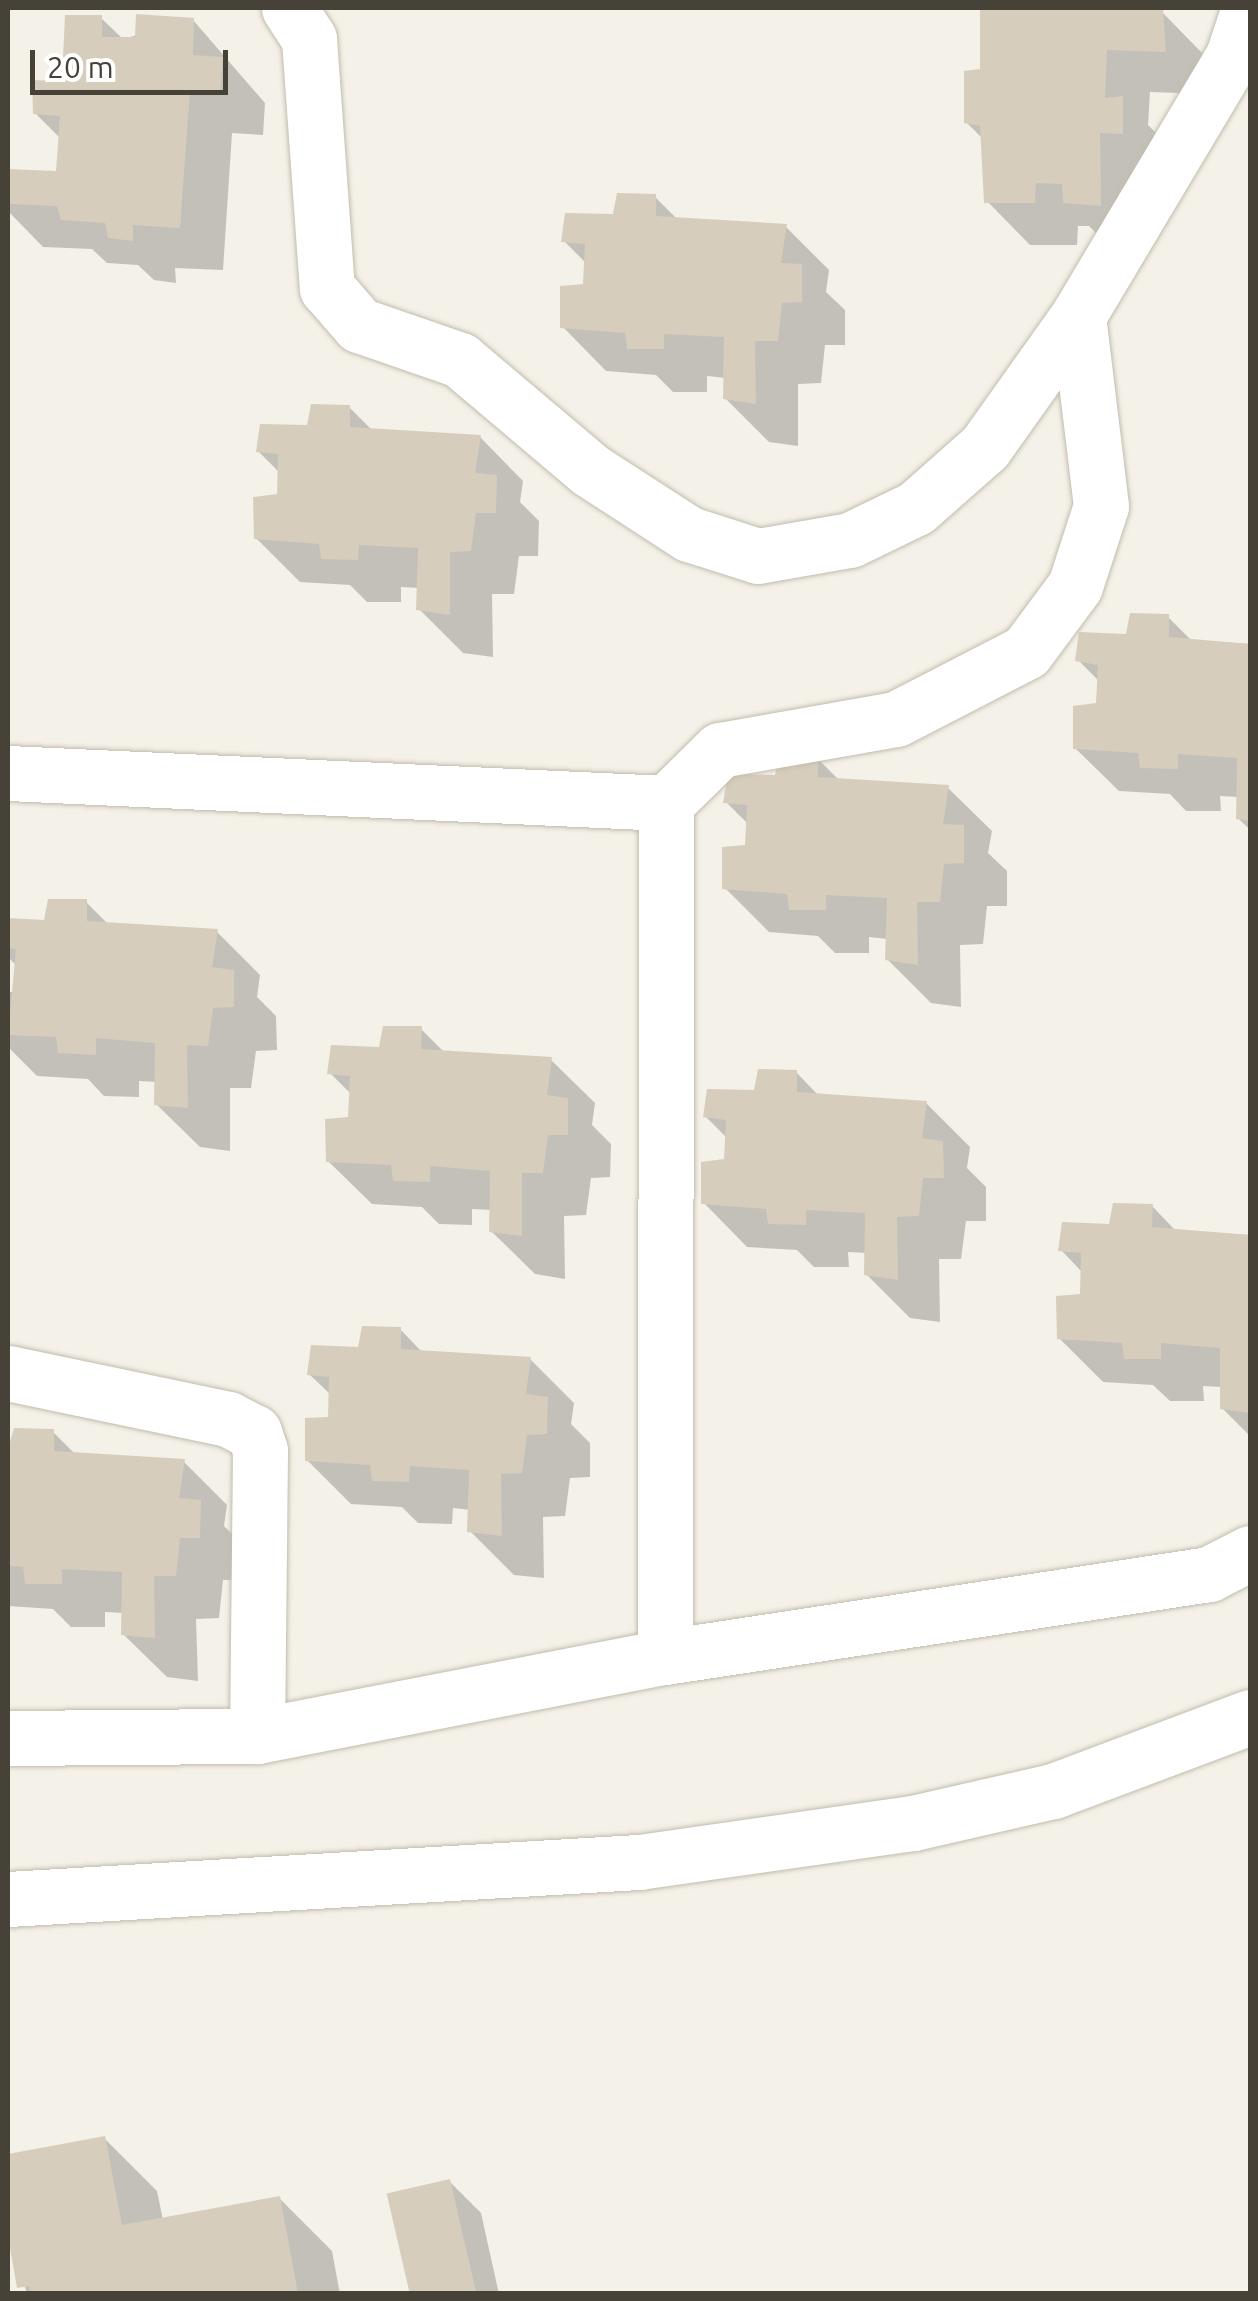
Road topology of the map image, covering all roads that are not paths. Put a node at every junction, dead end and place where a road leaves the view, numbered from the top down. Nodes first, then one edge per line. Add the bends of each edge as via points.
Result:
1 (289, 8) edge
2 (1249, 8) edge
3 (1078, 316) junction
4 (8, 773) edge
5 (666, 803) junction
6 (8, 1373) edge
7 (1250, 1554) edge
8 (665, 1657) junction
9 (1250, 1716) edge
10 (257, 1736) junction
11 (8, 1738) edge
12 (8, 1900) edge

1 - 3 street via 309,39 327,288 359,325 460,360 590,470 688,534 758,556 850,540 916,508 985,447
2 - 3 street via 1233,56
3 - 5 street via 1101,506 1075,586 1026,652 896,719 720,750
4 - 5 street
5 - 8 street
6 - 10 street via 228,1419 254,1432 260,1451
7 - 8 street via 1209,1574
8 - 10 street
9 - 12 street via 1054,1791 914,1823 639,1862
10 - 11 street

